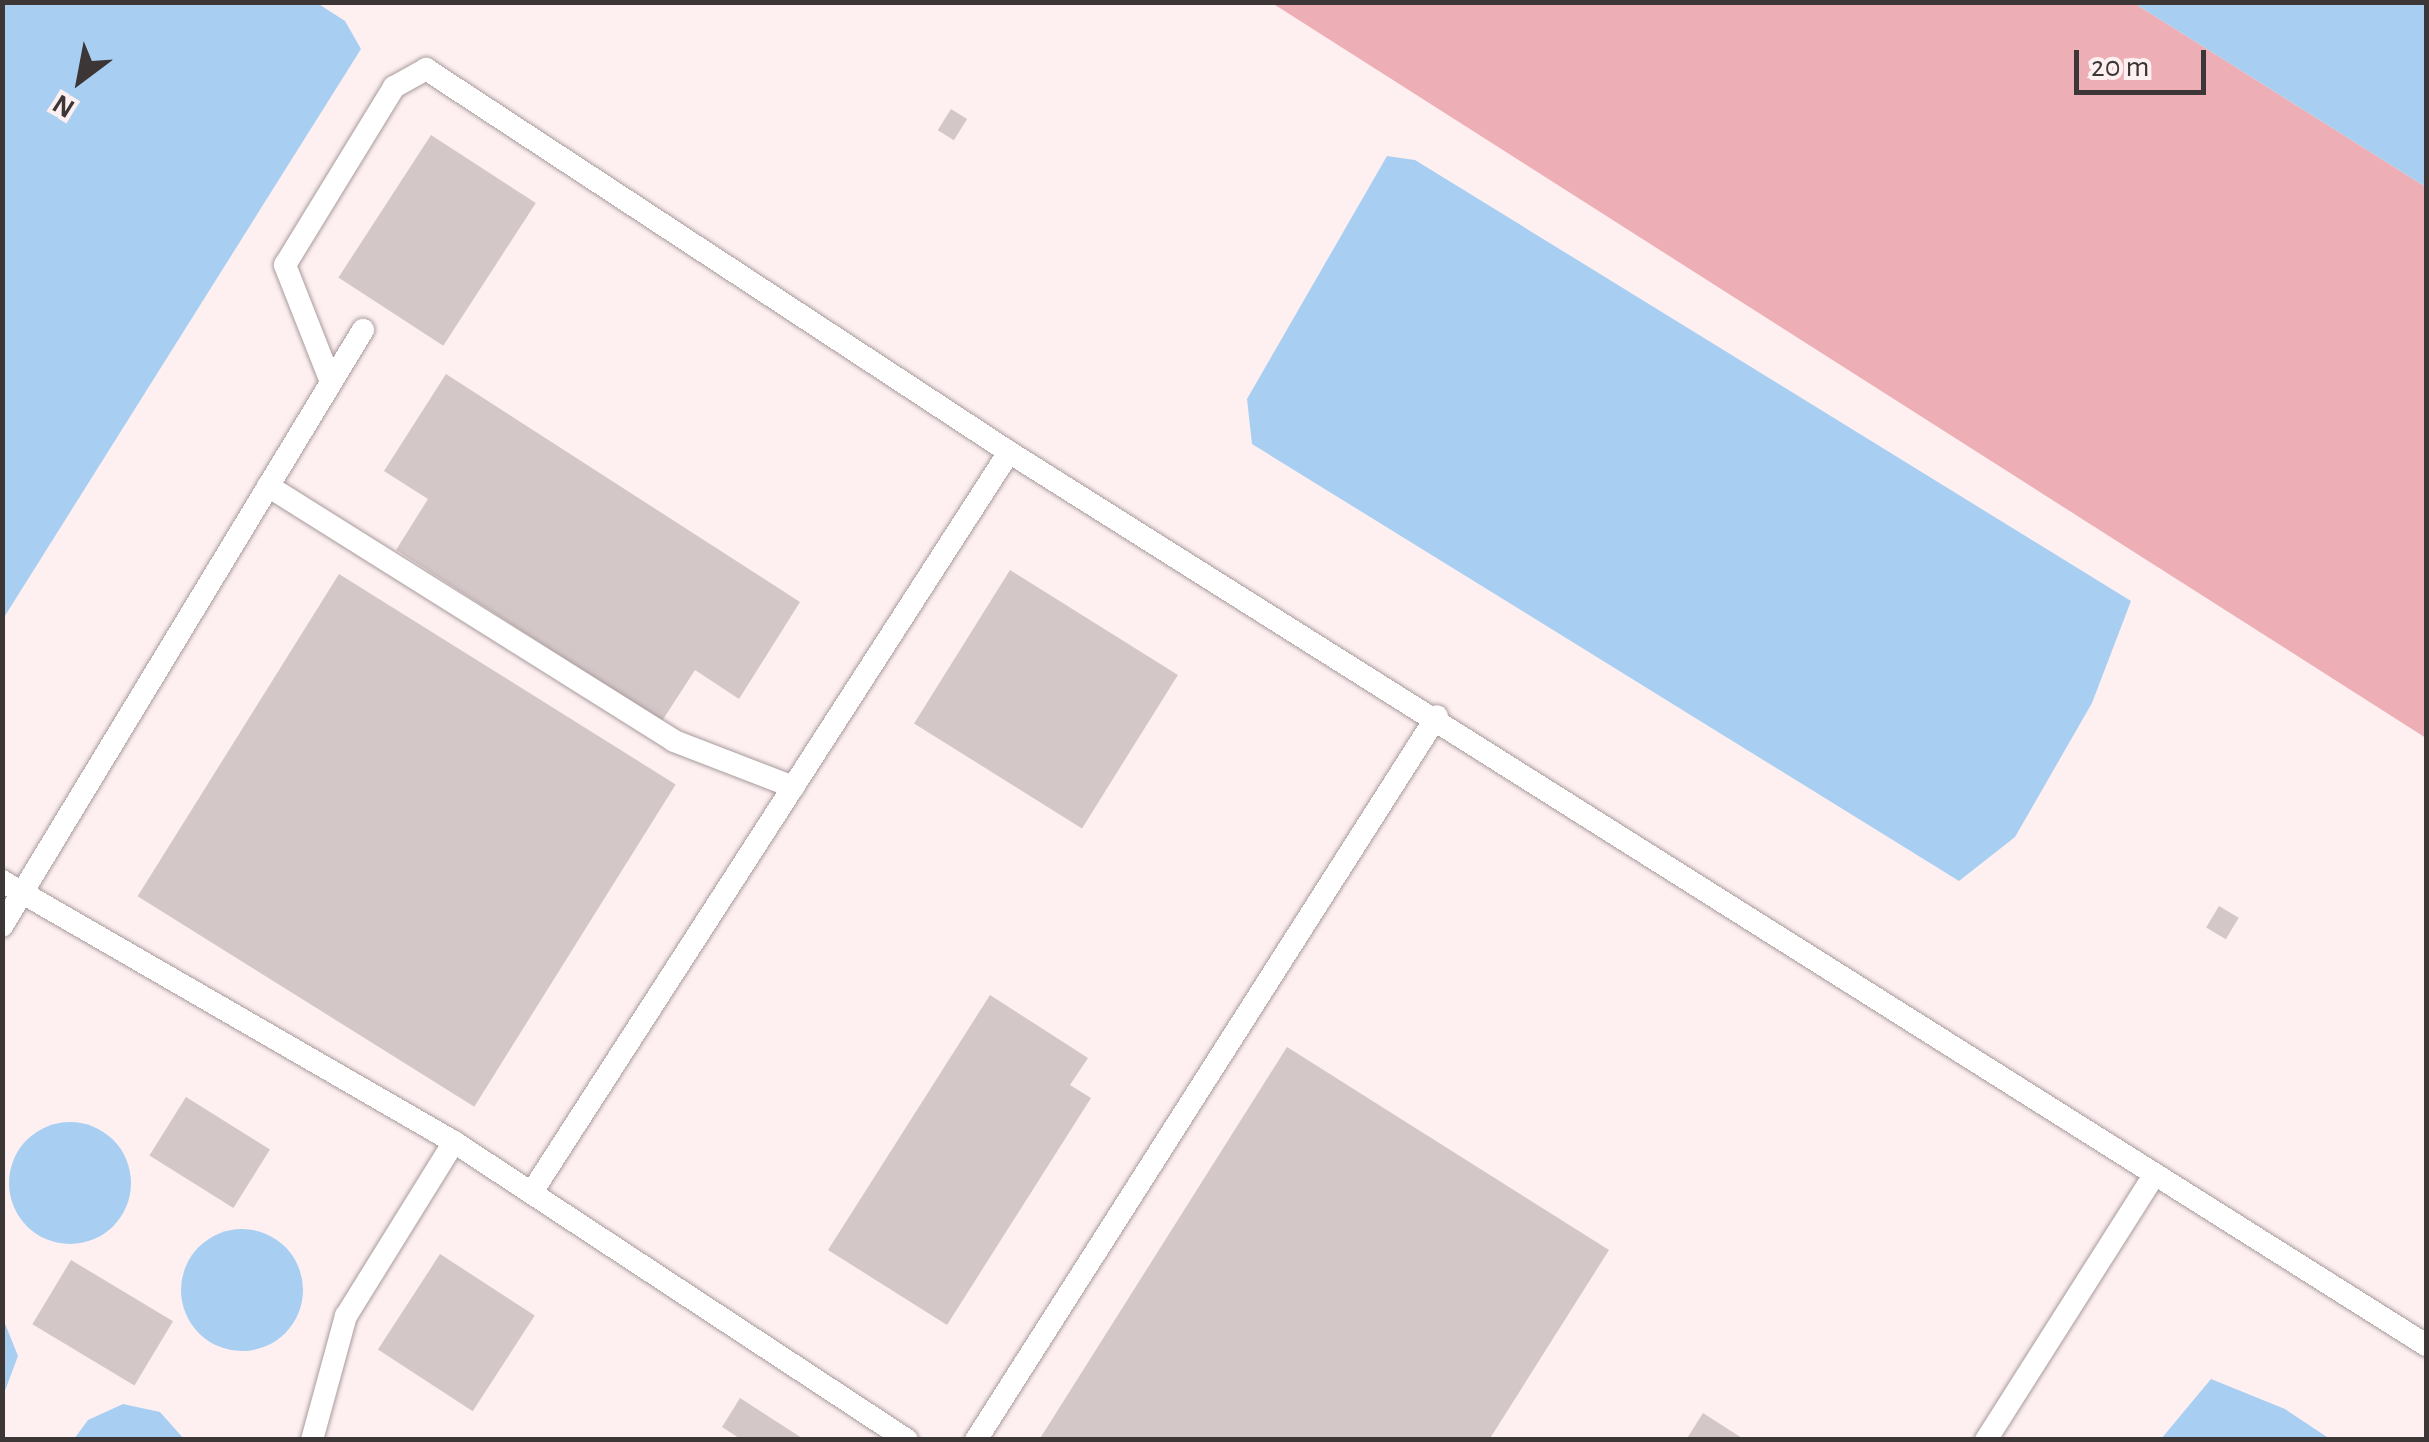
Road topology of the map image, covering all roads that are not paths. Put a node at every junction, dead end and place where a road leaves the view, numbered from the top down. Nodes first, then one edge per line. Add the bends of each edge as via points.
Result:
1 (363, 330) dead end
2 (331, 382) junction
3 (1009, 452) junction
4 (268, 486) junction
5 (1437, 716) junction
6 (793, 786) junction
7 (2, 881) edge
8 (24, 894) junction
9 (2, 926) edge
10 (454, 1142) junction
11 (2153, 1176) junction
12 (532, 1192) junction
13 (2426, 1346) edge
14 (312, 1440) edge
15 (907, 1440) edge
16 (976, 1440) edge
17 (1986, 1440) edge

1 - 2 lane
2 - 3 lane via 286,264 394,87 426,69
2 - 4 lane
3 - 5 lane
3 - 6 lane
4 - 6 lane via 674,742
4 - 8 lane
5 - 11 lane
5 - 16 lane
6 - 12 lane
7 - 8 lane
8 - 9 lane
8 - 10 lane
10 - 12 lane
10 - 14 lane via 346,1316
11 - 13 lane
11 - 17 lane
12 - 15 lane

